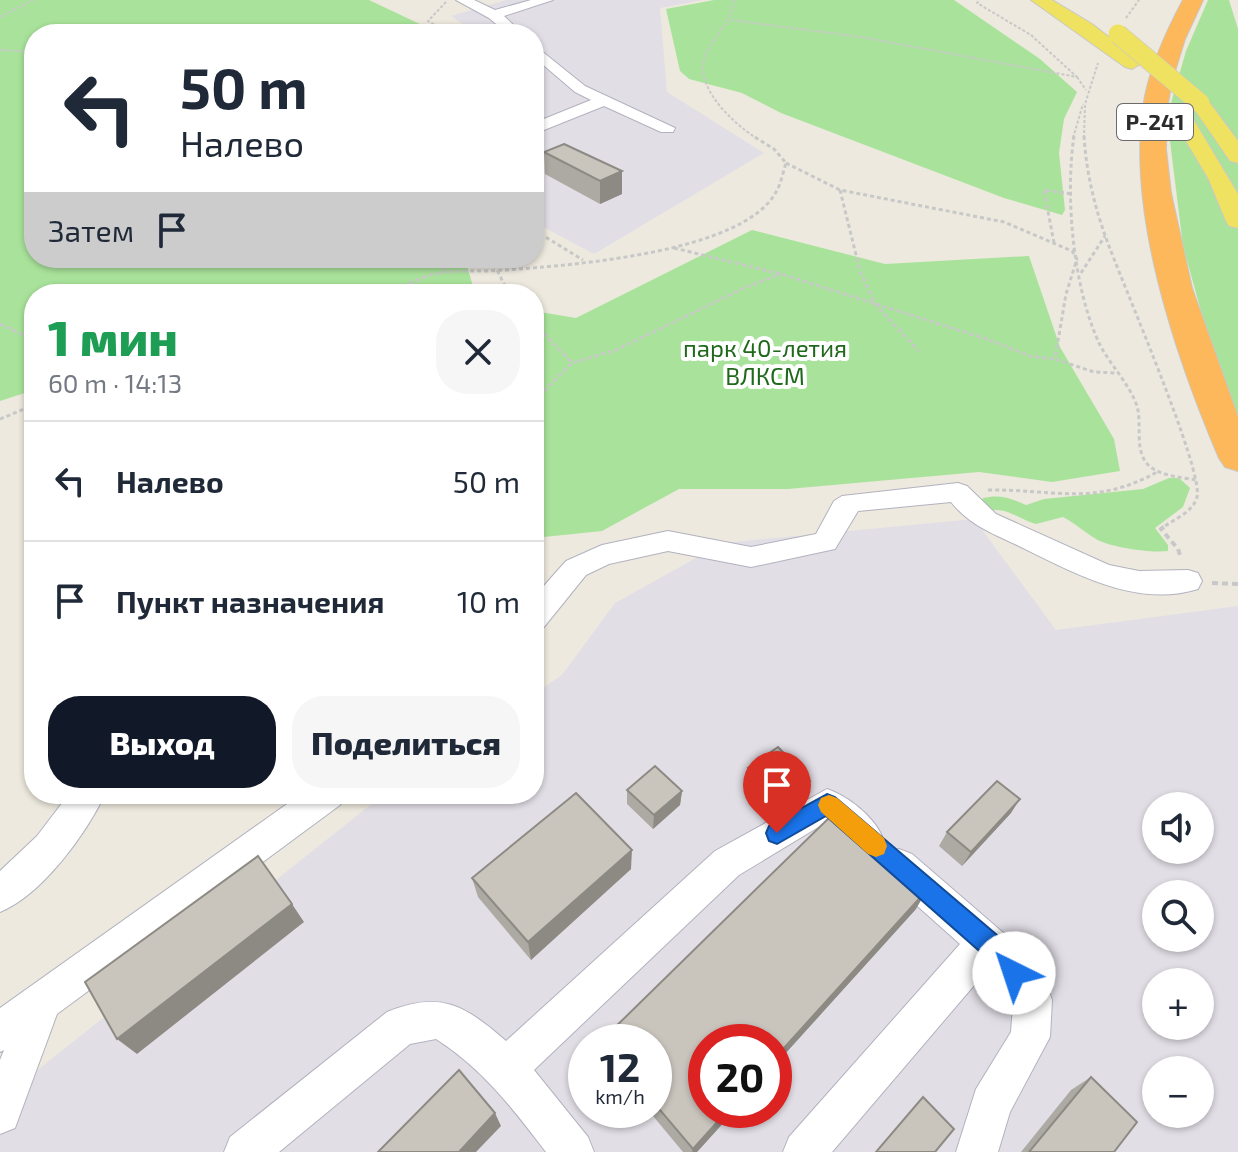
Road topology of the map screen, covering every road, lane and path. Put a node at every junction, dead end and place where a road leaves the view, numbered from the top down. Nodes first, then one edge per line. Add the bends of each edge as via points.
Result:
1 (33, 0) edge
2 (448, 0) edge
3 (463, 0) edge
4 (546, 0) edge
5 (734, 0) edge
6 (1040, 0) edge
7 (1063, 0) edge
8 (1193, 0) edge
9 (982, 1) edge
10 (494, 15) junction
11 (0, 17) edge
12 (731, 20) junction
13 (434, 24) edge
14 (504, 24) edge
15 (0, 50) edge
16 (24, 51) edge
17 (1101, 56) dead end
18 (544, 58) edge
19 (1077, 77) junction
20 (1086, 90) junction
21 (605, 100) junction
22 (1085, 101) junction
23 (1193, 112) junction
24 (544, 125) edge
25 (667, 128) dead end
26 (1238, 156) edge
27 (786, 163) junction
28 (840, 190) junction
29 (1072, 194) junction
30 (1238, 221) edge
31 (544, 235) edge
32 (1105, 236) junction
33 (1054, 243) junction
34 (672, 247) junction
35 (1077, 259) junction
36 (586, 260) junction
37 (544, 265) edge
38 (516, 268) edge
39 (443, 270) joint
40 (499, 270) junction
41 (1081, 273) junction
42 (781, 274) junction
43 (407, 284) edge
44 (505, 284) edge
45 (875, 304) junction
46 (0, 324) edge
47 (544, 333) edge
48 (24, 335) edge
49 (919, 351) dead end
50 (1055, 359) junction
51 (572, 363) junction
52 (1117, 373) junction
53 (544, 391) edge
54 (24, 409) edge
55 (0, 419) edge
56 (1238, 458) edge
57 (1157, 472) junction
58 (1196, 480) junction
59 (958, 492) junction
60 (1188, 581) junction
61 (1238, 584) edge
62 (544, 605) edge
63 (82, 804) edge
64 (314, 804) edge
65 (0, 894) edge
66 (987, 942) junction
67 (43, 1000) junction
68 (0, 1032) edge
69 (506, 1068) junction
70 (0, 1113) edge
71 (245, 1152) edge
72 (573, 1152) edge
73 (804, 1152) edge
74 (977, 1152) edge

1 - 11 path
2 - 13 path via 428,21
3 - 10 lane
4 - 10 lane
5 - 12 path
6 - 23 main road via 1086,28
7 - 23 main road, bridge via 1118,34
8 - 56 highway, Р-241 via 1167,60 1155,109 1158,184 1181,306
9 - 19 path via 977,3 1054,50
10 - 14 lane
12 - 19 path via 823,29
12 - 27 path via 706,53 702,71 708,88 736,125
15 - 16 path
17 - 20 path
18 - 21 lane via 580,89
19 - 20 path
20 - 22 path
21 - 24 lane
21 - 25 lane
22 - 29 path via 1070,145
22 - 32 path via 1085,140
23 - 26 main road
23 - 30 main road
27 - 28 path
27 - 34 path via 781,187 764,209 724,232
28 - 33 path via 1004,222
28 - 45 path via 860,271
29 - 33 path via 1044,190
29 - 35 path
31 - 36 path via 568,254
32 - 41 path
32 - 58 path
33 - 35 path
34 - 36 path
34 - 42 path
35 - 41 path
35 - 50 path
36 - 37 path
38 - 40 path
39 - 40 path
39 - 43 path
40 - 44 path
41 - 52 path via 1095,333
42 - 45 path
42 - 51 path via 616,350
45 - 49 path
45 - 50 path via 1030,356
46 - 48 path
47 - 51 path
50 - 52 path via 1094,372
51 - 53 path
52 - 57 path via 1136,406 1145,461
54 - 55 path
57 - 58 path
57 - 59 path via 1139,483 1083,493
58 - 60 path via 1198,498 1190,512 1161,529 1178,549
59 - 60 lane via 985,522 1110,578 1157,584
59 - 62 lane via 851,502 825,542 751,557 668,541 602,555 576,568
60 - 61 path
63 - 65 lane via 65,832
64 - 67 lane
66 - 69 lane via 827,804 727,863
66 - 73 lane
66 - 74 lane via 1033,1000 1030,1037 991,1104
67 - 68 lane
67 - 70 lane
69 - 71 lane via 440,1019 401,1026
69 - 72 lane

